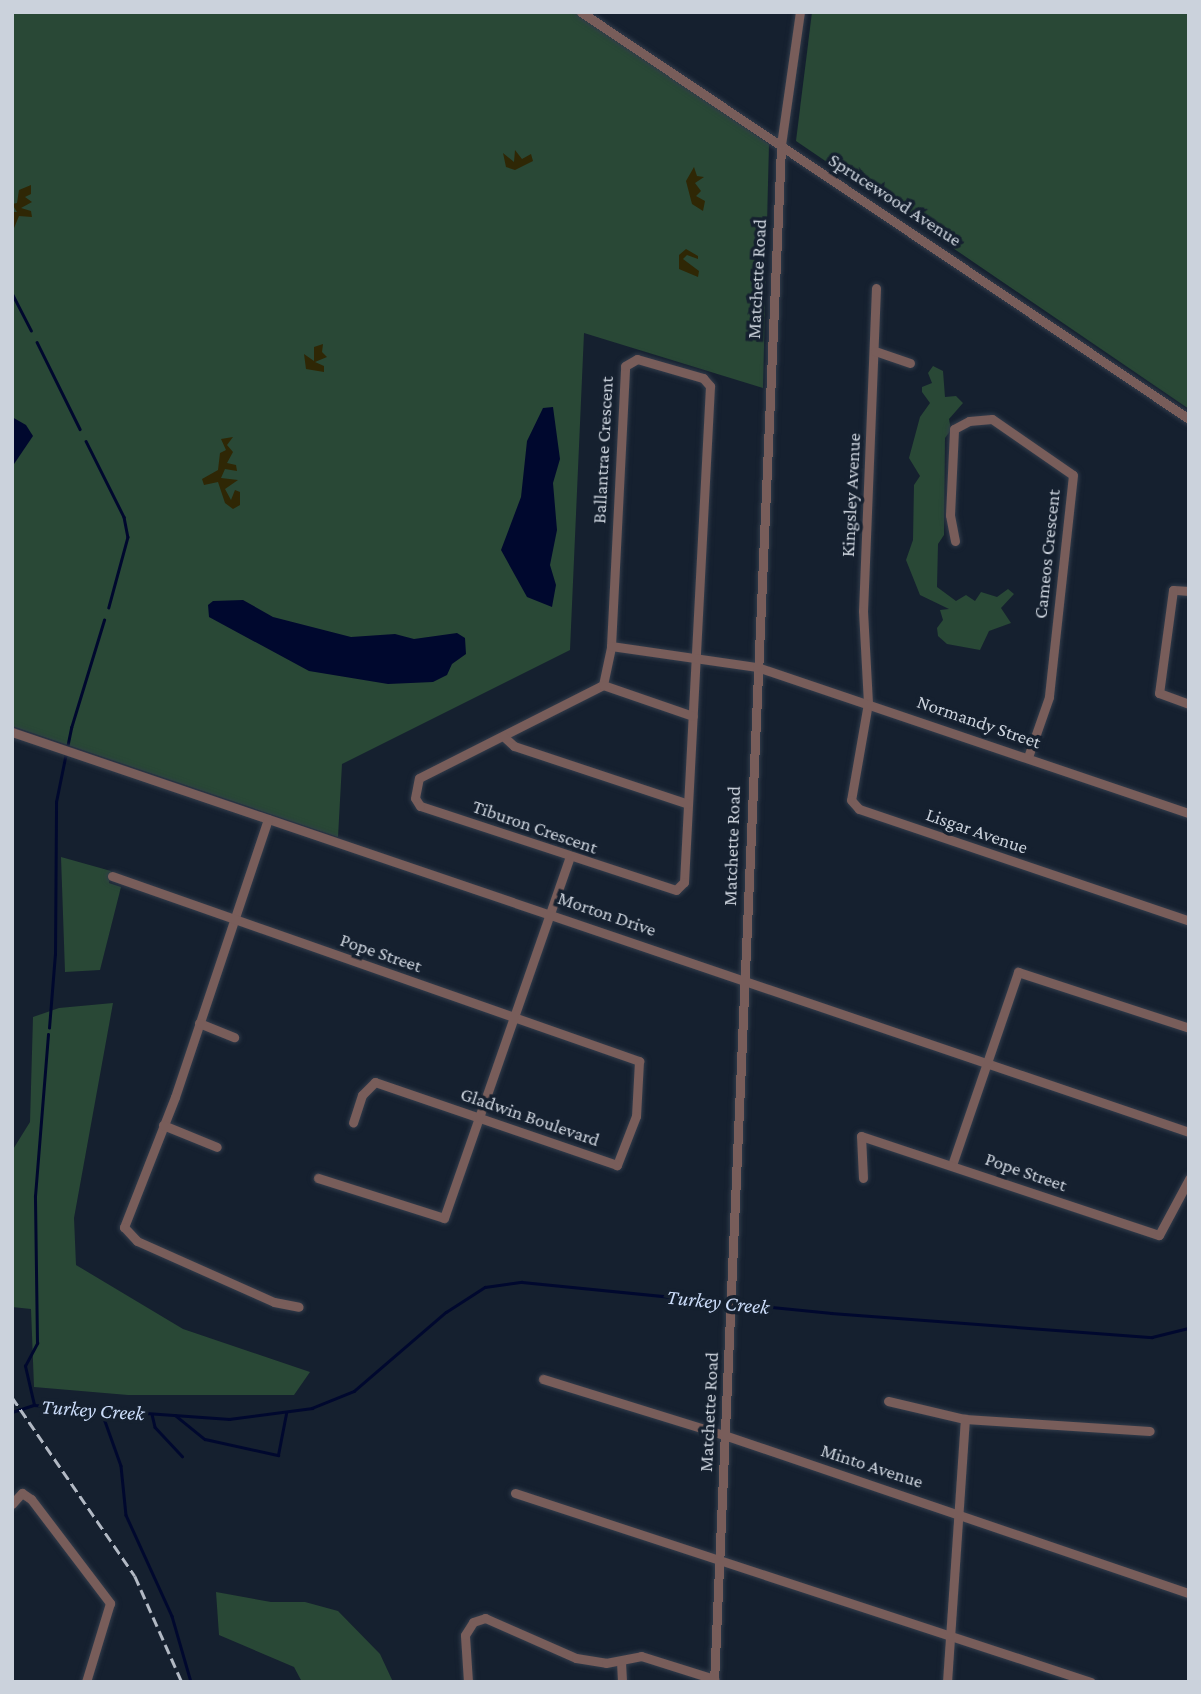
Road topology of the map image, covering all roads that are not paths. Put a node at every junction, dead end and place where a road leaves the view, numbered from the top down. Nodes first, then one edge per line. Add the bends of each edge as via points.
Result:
1 (581, 12) edge
2 (800, 12) edge
3 (781, 145) junction
4 (876, 288) dead end
5 (875, 351) junction
6 (910, 363) dead end
7 (1189, 419) edge
8 (955, 541) dead end
9 (1189, 591) edge
10 (611, 646) junction
11 (697, 656) junction
12 (757, 667) junction
13 (603, 685) junction
14 (868, 703) junction
15 (1189, 704) edge
16 (694, 716) junction
17 (12, 732) edge
18 (503, 736) junction
19 (1028, 757) junction
20 (688, 804) junction
21 (1189, 813) edge
22 (268, 819) junction
23 (570, 857) junction
24 (112, 876) dead end
25 (549, 913) junction
26 (234, 921) junction
27 (1189, 921) edge
28 (744, 979) junction
29 (514, 1016) junction
30 (199, 1023) junction
31 (1189, 1028) edge
32 (234, 1037) dead end
33 (639, 1061) joint
34 (986, 1066) junction
35 (480, 1118) junction
36 (353, 1123) dead end
37 (163, 1125) junction
38 (1189, 1132) edge
39 (216, 1147) dead end
40 (952, 1165) junction
41 (318, 1178) dead end
42 (863, 1178) dead end
43 (1189, 1179) edge
44 (299, 1307) dead end
45 (543, 1379) dead end
46 (888, 1401) dead end
47 (965, 1419) junction
48 (1150, 1431) dead end
49 (724, 1435) junction
50 (515, 1493) dead end
51 (12, 1504) edge
52 (959, 1513) junction
53 (720, 1559) junction
54 (1189, 1593) edge
55 (951, 1634) junction
56 (621, 1662) junction
57 (714, 1680) edge
58 (86, 1682) edge
59 (468, 1682) edge
60 (622, 1682) edge
61 (947, 1682) edge
62 (1091, 1682) edge

1 - 3 street, Sprucewood Avenue
2 - 3 street, Matchette Road
3 - 7 street, Sprucewood Avenue
3 - 12 street, Matchette Road
4 - 5 street, Kingsley Avenue
5 - 6 street
5 - 14 street, Kingsley Avenue via 863,611
8 - 19 street, Cameos Crescent via 950,515 954,429 969,421 992,419 1073,475 1049,697
9 - 15 street via 1172,590 1159,693
10 - 11 street, Normandy Street
10 - 11 street, Ballantrae Crescent via 625,366 637,359 703,379 709,386
10 - 13 street
11 - 12 street, Normandy Street
11 - 16 street, Tiburon Crescent
12 - 14 street, Normandy Street
12 - 28 street, Matchette Road
13 - 16 street
13 - 18 street, Tiburon Crescent
14 - 19 street, Normandy Street
14 - 27 street, Lisgar Avenue via 851,800 859,809
16 - 20 street, Tiburon Crescent
17 - 22 street, Morton Drive
18 - 20 street via 514,746
18 - 23 street, Tiburon Crescent via 419,778 415,798 420,806
19 - 21 street, Normandy Street
20 - 23 street, Tiburon Crescent via 684,882 676,890
22 - 25 street, Morton Drive
22 - 26 street
23 - 25 street
24 - 26 street, Pope Street
25 - 28 street, Morton Drive
25 - 29 street
26 - 29 street, Pope Street
26 - 30 street
28 - 34 street, Morton Drive
28 - 49 street, Matchette Road
29 - 33 street, Pope Street
29 - 35 street
30 - 32 street
30 - 37 street
31 - 34 street via 1018,972
33 - 35 street, Gladwin Boulevard via 636,1116 617,1165
34 - 38 street, Morton Drive
34 - 40 street
35 - 36 street, Gladwin Boulevard via 375,1082 362,1095
35 - 41 street via 444,1218
37 - 39 street
37 - 44 street via 124,1227 137,1241 274,1302
40 - 42 street, Pope Street via 861,1136
40 - 43 street, Pope Street via 1159,1235
45 - 49 street, Minto Avenue
46 - 47 street
47 - 48 street
47 - 52 street
49 - 52 street, Minto Avenue
49 - 53 street, Matchette Road
50 - 53 street
51 - 58 street via 22,1493 110,1603
52 - 54 street, Minto Avenue
52 - 55 street
53 - 55 street
53 - 57 street, Matchette Road
55 - 61 street
55 - 62 street
56 - 57 street via 641,1656
56 - 59 street via 576,1658 485,1618 472,1622 465,1635
56 - 60 street

